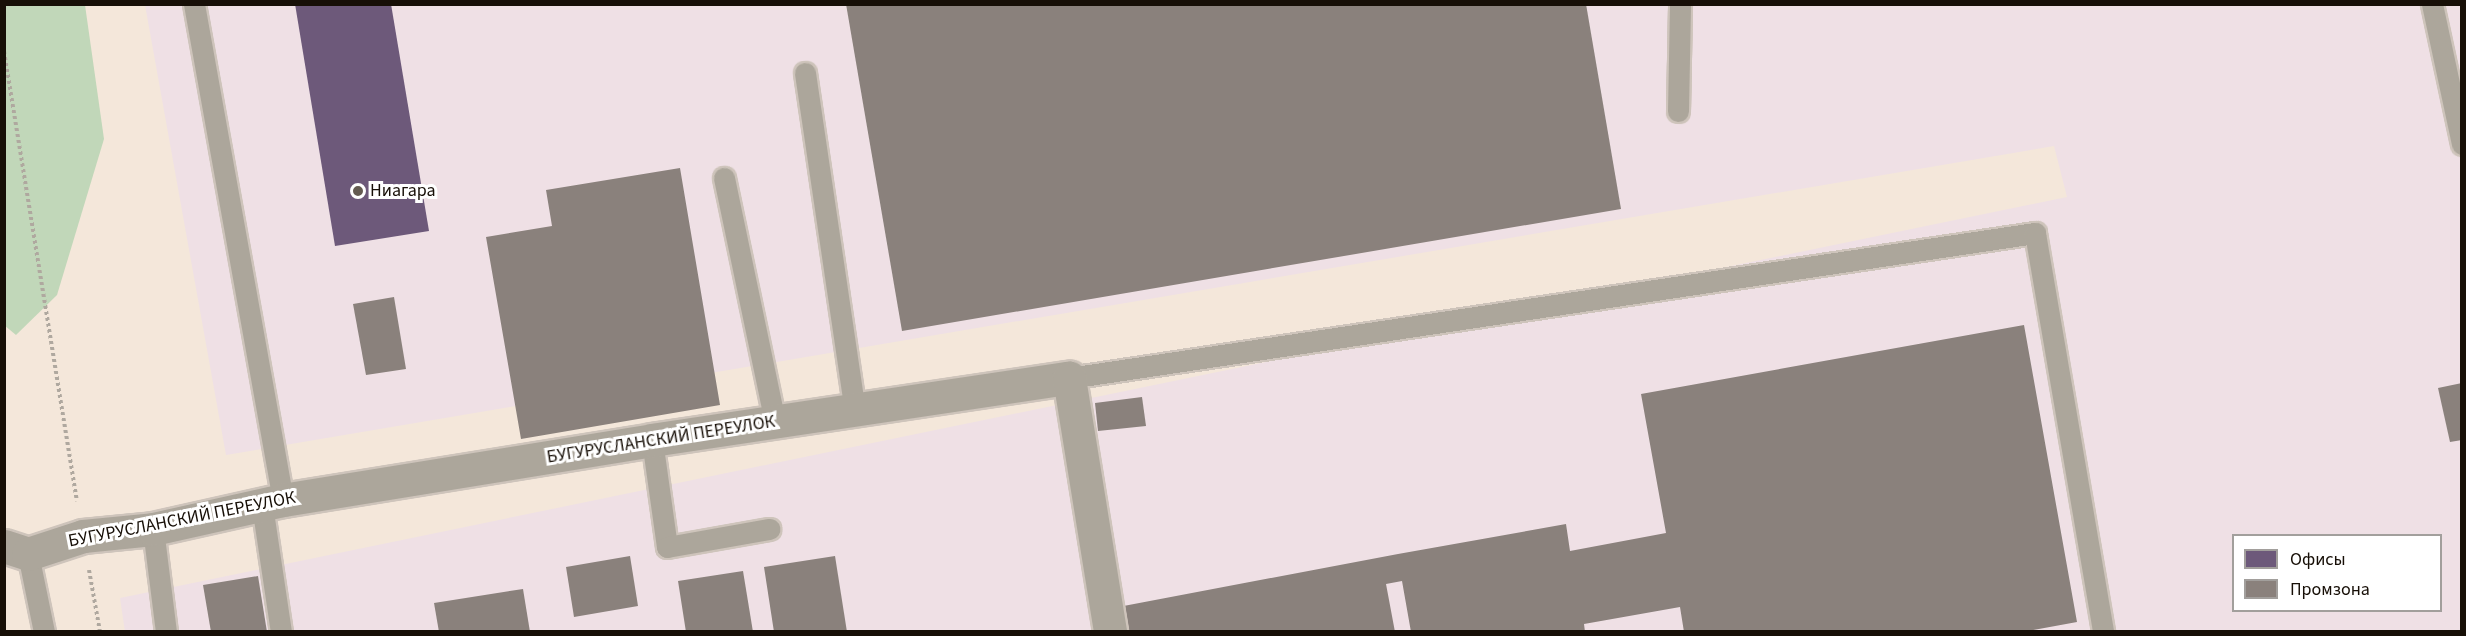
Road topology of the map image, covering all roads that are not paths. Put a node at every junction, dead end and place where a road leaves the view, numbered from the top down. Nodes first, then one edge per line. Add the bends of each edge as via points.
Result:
1 (195, 4) edge
2 (1680, 4) edge
3 (2432, 4) edge
4 (805, 73) dead end
5 (1677, 111) dead end
6 (2462, 144) edge
7 (724, 178) dead end
8 (1069, 378) junction
9 (855, 410) junction
10 (775, 422) junction
11 (652, 440) junction
12 (273, 503) junction
13 (153, 529) junction
14 (769, 529) dead end
15 (16, 550) edge
16 (44, 632) edge
17 (166, 632) edge
18 (281, 632) edge
19 (1110, 632) edge
20 (2103, 632) edge

1 - 12 lane
2 - 5 lane
3 - 6 lane
4 - 9 lane
7 - 10 lane
8 - 9 street, БУГУРУСЛАНСКИЙ ПЕРЕУЛОК
8 - 19 street
8 - 20 lane via 2035,233
9 - 10 street, БУГУРУСЛАНСКИЙ ПЕРЕУЛОК
10 - 11 street, БУГУРУСЛАНСКИЙ ПЕРЕУЛОК
11 - 12 street, БУГУРУСЛАНСКИЙ ПЕРЕУЛОК
11 - 14 lane via 667,547
12 - 13 street, БУГУРУСЛАНСКИЙ ПЕРЕУЛОК
12 - 18 lane
13 - 15 street, БУГУРУСЛАНСКИЙ ПЕРЕУЛОК via 83,536
13 - 17 lane
15 - 16 lane

